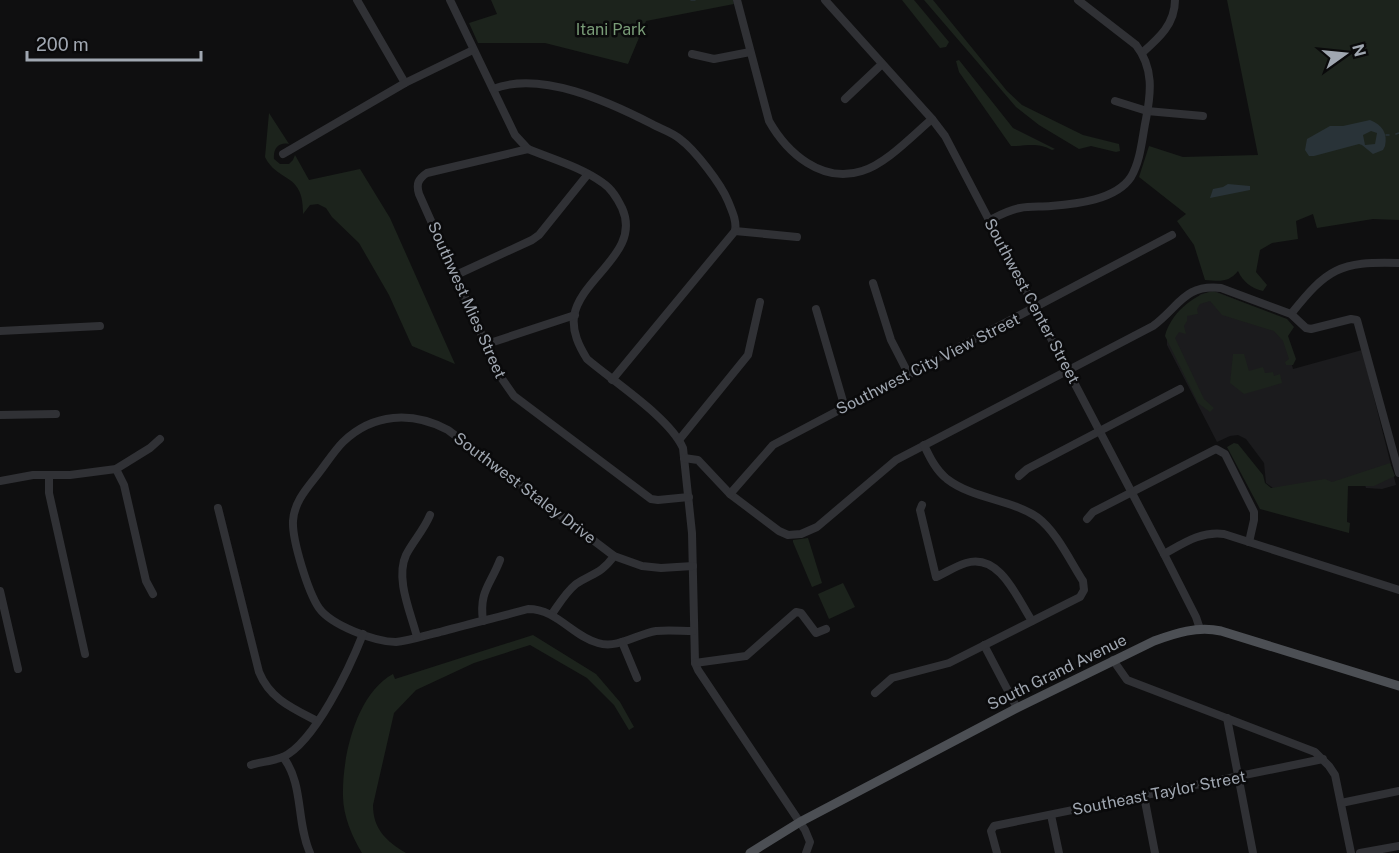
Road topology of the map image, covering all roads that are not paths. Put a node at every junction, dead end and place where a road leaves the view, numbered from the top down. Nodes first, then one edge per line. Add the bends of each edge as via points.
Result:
1 (357, 0) edge
2 (450, 0) edge
3 (736, 0) edge
4 (825, 0) edge
5 (1078, 0) edge
6 (1175, 0) edge
7 (473, 50) junction
8 (750, 52) junction
9 (1142, 53) junction
10 (692, 54) dead end
11 (882, 64) junction
12 (405, 83) junction
13 (493, 89) junction
14 (845, 99) dead end
15 (1115, 102) dead end
16 (1147, 111) junction
17 (1203, 116) dead end
18 (932, 119) junction
19 (528, 149) junction
20 (283, 154) dead end
21 (588, 174) junction
22 (990, 220) junction
23 (735, 231) junction
24 (1172, 235) dead end
25 (797, 237) dead end
26 (1399, 262) edge
27 (456, 275) junction
28 (873, 283) dead end
29 (760, 302) dead end
30 (816, 309) dead end
31 (1035, 309) junction
32 (1291, 314) junction
33 (574, 315) junction
34 (100, 327) dead end
35 (0, 331) edge
36 (487, 344) junction
37 (1068, 370) junction
38 (909, 375) junction
39 (612, 380) junction
40 (1180, 389) dead end
41 (844, 408) junction
42 (56, 414) dead end
43 (0, 415) edge
44 (1101, 431) junction
45 (159, 440) dead end
46 (679, 440) junction
47 (924, 445) junction
48 (684, 458) junction
49 (116, 469) junction
50 (1399, 473) edge
51 (49, 476) junction
52 (1019, 476) dead end
53 (0, 481) edge
54 (1132, 492) junction
55 (730, 494) junction
56 (689, 497) junction
57 (922, 505) dead end
58 (218, 508) dead end
59 (430, 515) dead end
60 (1087, 519) dead end
61 (1249, 542) junction
62 (1164, 554) junction
63 (614, 556) junction
64 (500, 560) dead end
65 (693, 566) junction
66 (1399, 590) edge
67 (0, 591) edge
68 (153, 594) dead end
69 (552, 614) junction
70 (483, 621) junction
71 (1032, 621) junction
72 (826, 629) dead end
73 (1200, 629) junction
74 (693, 631) junction
75 (363, 634) junction
76 (417, 638) junction
77 (622, 642) junction
78 (984, 645) junction
79 (84, 654) dead end
80 (1113, 660) junction
81 (696, 663) junction
82 (18, 669) dead end
83 (637, 678) dead end
84 (1399, 686) edge
85 (875, 693) dead end
86 (1017, 708) junction
87 (1227, 718) junction
88 (317, 721) junction
89 (283, 757) junction
90 (1323, 759) junction
91 (251, 765) dead end
92 (1237, 777) junction
93 (1399, 791) edge
94 (1144, 796) junction
95 (1341, 803) junction
96 (1051, 815) junction
97 (800, 822) junction
98 (1399, 846) edge
99 (310, 853) edge
100 (750, 853) edge
101 (806, 853) edge
102 (997, 853) edge
103 (1059, 853) edge
104 (1155, 853) edge
105 (1253, 853) edge
106 (1351, 853) edge
107 (1360, 853) edge

1 - 12 street
2 - 7 street
3 - 8 street
4 - 11 street, Southwest Center Street
5 - 9 street via 1129,38
6 - 9 street via 1168,26
7 - 12 street
7 - 13 street
8 - 10 street via 714,59
8 - 18 street via 769,121 779,139 793,154 827,172 845,175 864,171
9 - 16 street via 1150,75
11 - 14 street
11 - 18 street, Southwest Center Street
12 - 20 street
13 - 19 street via 515,135
13 - 23 street via 505,84 566,88 680,138 724,191 737,224
15 - 16 street
16 - 17 street
16 - 22 street via 1135,167 1122,187 1094,199 1021,208
18 - 22 street, Southwest Center Street
19 - 21 street
19 - 27 street, Southwest Mies Street via 420,177 418,194
21 - 27 street via 539,235
21 - 33 street via 616,196 624,213 625,230 621,246 581,299
22 - 31 street, Southwest Center Street
23 - 25 street
23 - 39 street
24 - 31 street, Southwest City View Street
26 - 32 street via 1363,263 1329,273
27 - 36 street, Southwest Mies Street
28 - 38 street via 891,340
29 - 46 street via 748,355
30 - 41 street
31 - 37 street, Southwest Center Street
31 - 38 street, Southwest City View Street
32 - 37 street via 1221,288 1197,289 1153,326
32 - 50 street via 1311,329 1357,320
33 - 36 street
33 - 39 street via 578,345 587,359
34 - 35 street
36 - 56 street, Southwest Mies Street via 506,387 533,410 651,499
37 - 44 street, Southwest Center Street
37 - 47 street
38 - 41 street, Southwest City View Street
39 - 46 street via 664,422
40 - 44 street
41 - 55 street, Southwest City View Street via 773,445
42 - 43 street
44 - 52 street
44 - 54 street, Southwest Center Street
45 - 49 street
46 - 48 street
47 - 55 street via 896,460 817,527 801,534 779,531
47 - 71 street via 948,480 1039,519 1077,571 1083,581 1080,597
48 - 55 street via 698,460
48 - 56 street
49 - 51 street
49 - 68 street via 124,485 146,581
51 - 53 street
51 - 79 street via 49,493
54 - 60 street
54 - 61 street via 1216,449 1224,454 1254,512
54 - 62 street, Southwest Center Street
56 - 65 street
57 - 71 street via 936,577 967,563 989,564 998,570
58 - 88 street via 264,684 282,703
59 - 76 street via 402,571
61 - 62 street via 1210,532
61 - 66 street
62 - 73 street, Southwest Center Street
63 - 65 street, Southwest Staley Drive via 642,566
63 - 69 street via 606,567 570,590
63 - 75 street, Southwest Staley Drive via 434,422 395,417 371,424 343,442 305,490 293,520 294,539 319,608 330,619
64 - 70 street via 483,593
65 - 74 street
67 - 82 street
69 - 70 street, Southwest Staley Drive via 528,609
69 - 77 street via 599,644
70 - 76 street, Southwest Staley Drive
71 - 78 street
72 - 81 street via 816,633 796,612 746,657
73 - 80 main road, South Grand Avenue via 1176,633
73 - 84 main road, South Grand Avenue via 1244,636
74 - 77 street via 657,631
74 - 81 street
75 - 76 street, Southwest Staley Drive via 396,642
75 - 88 street
77 - 83 street
78 - 85 street via 949,663 892,678
78 - 86 street
80 - 86 main road, South Grand Avenue
80 - 87 street via 1127,680
81 - 97 street
86 - 97 main road, South Grand Avenue
87 - 90 street via 1315,752
87 - 92 street
88 - 89 street
89 - 91 street
89 - 99 street via 295,779 300,819
90 - 92 street, Southeast Taylor Street
90 - 95 street via 1335,775
92 - 94 street, Southeast Taylor Street
92 - 105 street
93 - 95 street
94 - 96 street, Southeast Taylor Street
94 - 104 street
95 - 106 street
96 - 102 street, Southeast Taylor Street via 994,826 991,831
96 - 103 street
97 - 100 main road, South Grand Avenue
97 - 101 street via 810,842
98 - 107 street

